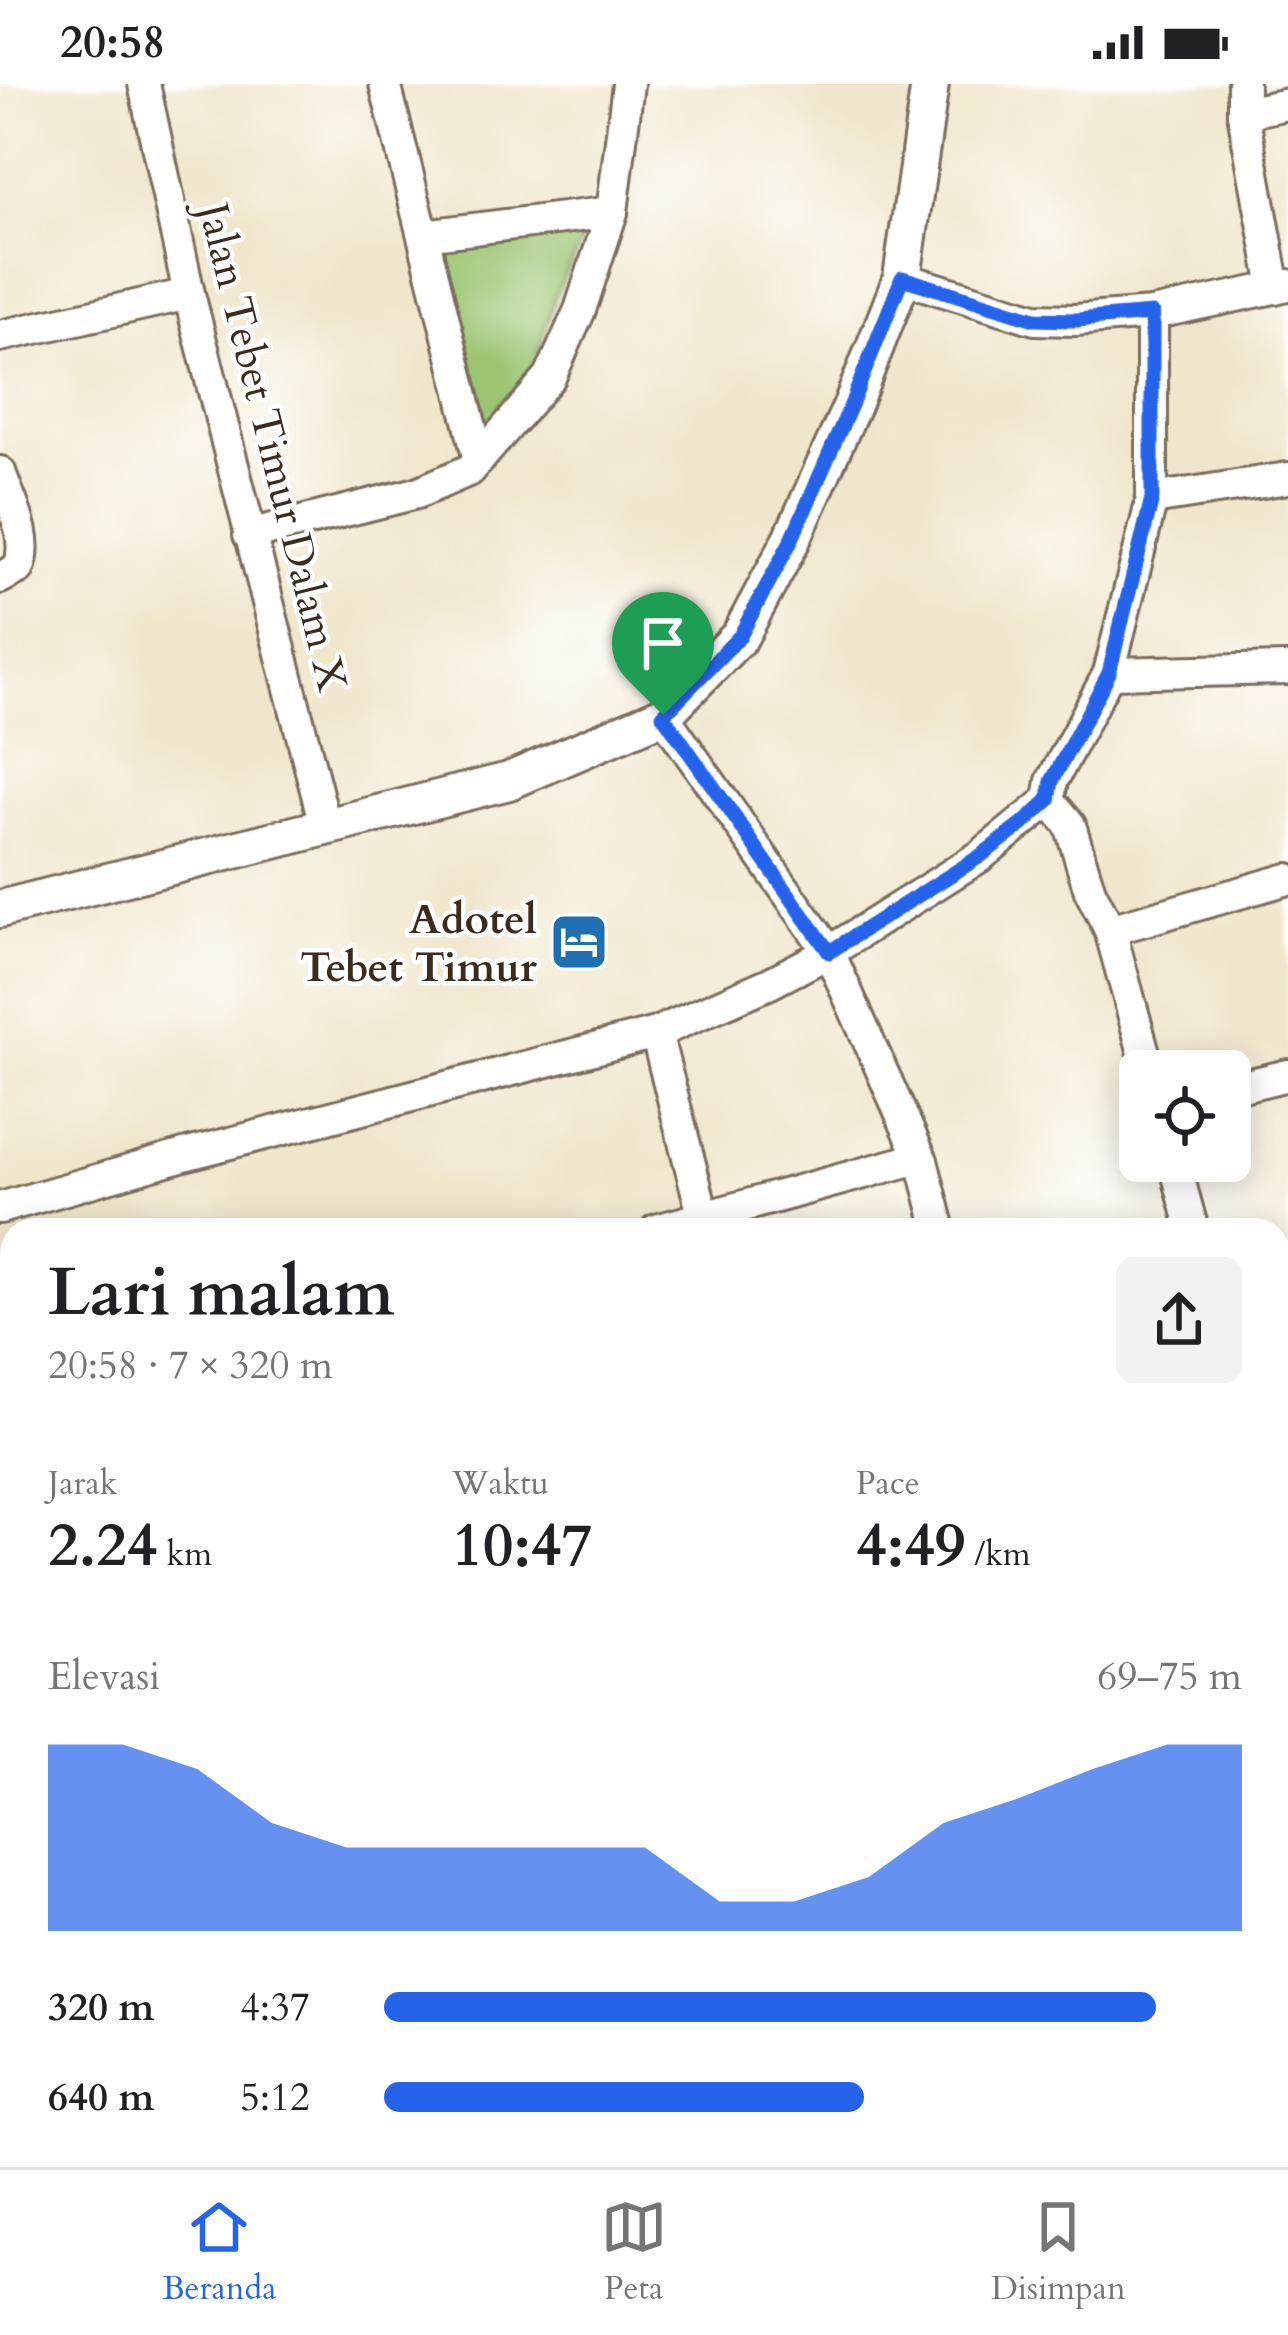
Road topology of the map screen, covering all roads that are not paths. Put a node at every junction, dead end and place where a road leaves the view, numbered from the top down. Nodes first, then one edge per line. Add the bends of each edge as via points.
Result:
1 (144, 84) edge
2 (385, 84) edge
3 (628, 84) edge
4 (930, 84) edge
5 (1243, 99) edge
6 (1288, 104) edge
7 (612, 212) junction
8 (424, 236) junction
9 (902, 278) junction
10 (1281, 286) edge
11 (189, 294) junction
12 (1152, 314) junction
13 (0, 336) edge
14 (478, 460) junction
15 (0, 472) edge
16 (1288, 478) edge
17 (1152, 499) junction
18 (249, 535) junction
19 (9, 573) edge
20 (1288, 669) edge
21 (1109, 673) junction
22 (663, 715) junction
23 (1049, 800) junction
24 (326, 829) junction
25 (1288, 879) edge
26 (0, 909) edge
27 (1110, 930) junction
28 (829, 952) junction
29 (656, 1033) junction
30 (1143, 1050) edge
31 (1288, 1075) edge
32 (1251, 1084) edge
33 (922, 1161) junction
34 (1180, 1182) edge
35 (0, 1208) edge
36 (704, 1218) edge
37 (725, 1218) edge
38 (937, 1218) edge
39 (1190, 1218) edge

1 - 11 street, Jalan Tebet Timur Dalam X
2 - 8 street
3 - 7 street
4 - 9 street
5 - 6 street
5 - 10 street
7 - 8 street
7 - 14 street via 550,377
8 - 14 street
9 - 12 street via 1035,319
9 - 22 street via 792,539 740,636
10 - 12 street
11 - 13 street
11 - 18 street, Jalan Tebet Timur Dalam X
12 - 17 street
14 - 18 street via 417,493
15 - 19 street via 24,541
16 - 17 street
17 - 21 street
18 - 24 street, Jalan Tebet Timur Dalam X
20 - 21 street
21 - 23 street
22 - 24 street via 509,781
22 - 28 street
23 - 27 street via 1070,825
23 - 28 street via 979,857
24 - 26 street
25 - 27 street
27 - 30 street
28 - 29 street
28 - 33 street
29 - 35 street
29 - 36 street
31 - 32 street
33 - 37 street
33 - 38 street
34 - 39 street

